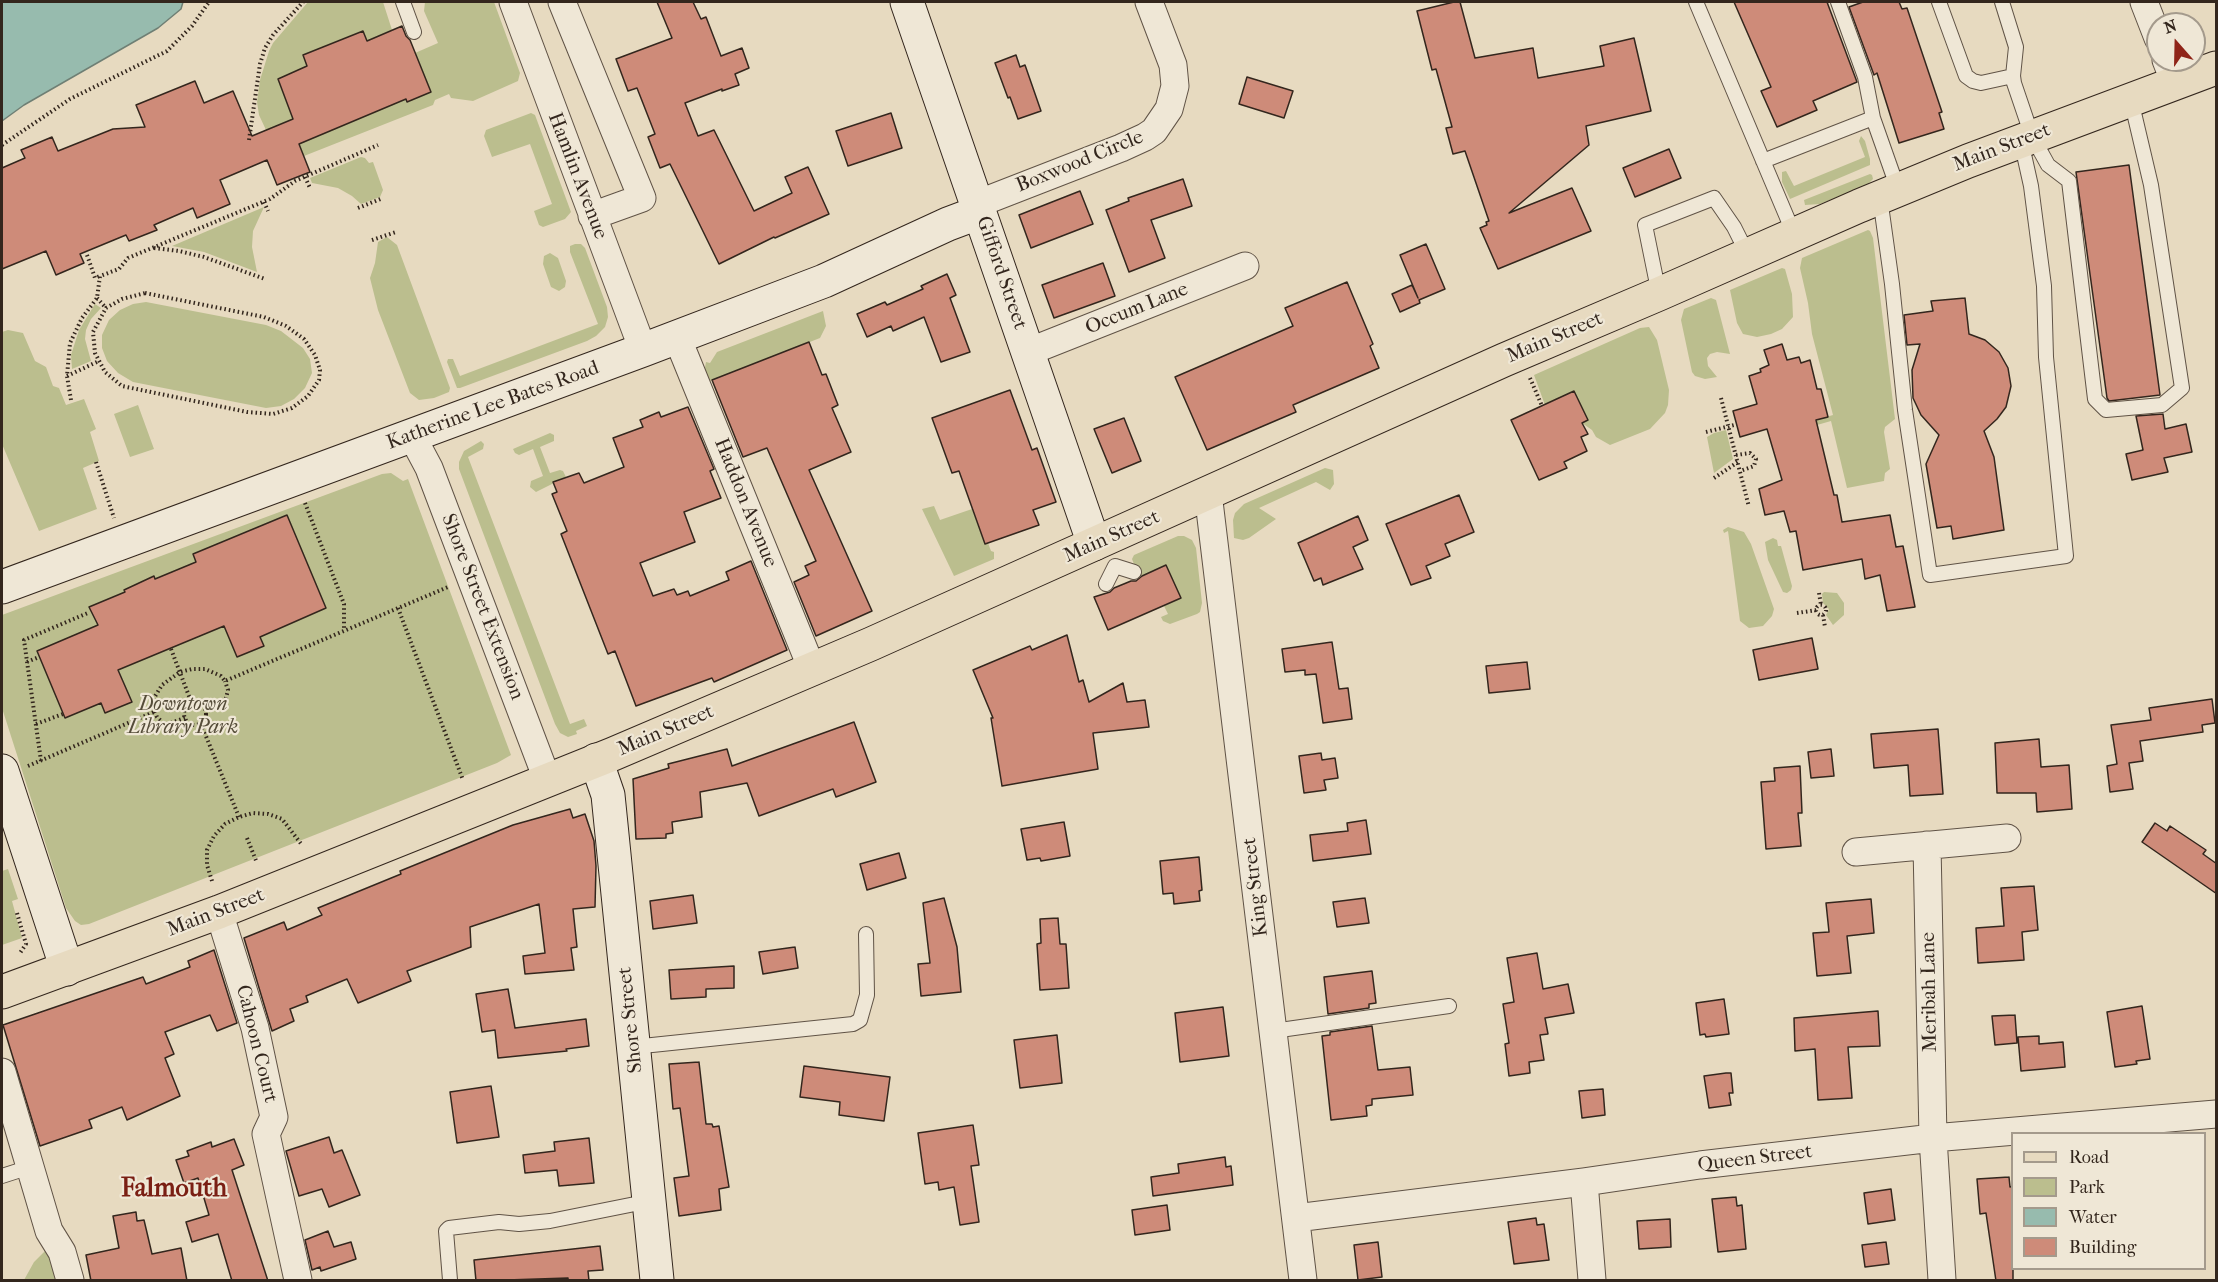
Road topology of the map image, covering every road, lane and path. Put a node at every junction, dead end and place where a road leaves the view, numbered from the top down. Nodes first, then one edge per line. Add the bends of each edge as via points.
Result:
1 (208, 2) edge
2 (303, 2) edge
3 (403, 2) edge
4 (513, 2) edge
5 (562, 2) edge
6 (907, 2) edge
7 (1149, 2) edge
8 (1696, 2) edge
9 (1838, 2) edge
10 (1939, 2) edge
11 (2002, 2) edge
12 (414, 32) dead end
13 (2170, 72) edge
14 (2013, 76) junction
15 (2131, 100) junction
16 (1873, 118) junction
17 (2026, 138) junction
18 (249, 140) dead end
19 (2, 145) edge
20 (378, 145) dead end
21 (1763, 161) junction
22 (305, 177) junction
23 (310, 188) dead end
24 (1889, 194) junction
25 (383, 198) dead end
26 (264, 201) junction
27 (358, 208) dead end
28 (978, 208) junction
29 (268, 211) dead end
30 (592, 216) junction
31 (396, 232) dead end
32 (1794, 234) junction
33 (372, 240) dead end
34 (154, 248) junction
35 (87, 255) dead end
36 (1748, 255) junction
37 (1245, 266) dead end
38 (100, 276) junction
39 (265, 279) dead end
40 (1659, 294) junction
41 (97, 298) junction
42 (106, 309) junction
43 (677, 337) junction
44 (643, 350) junction
45 (1028, 352) junction
46 (99, 361) junction
47 (1529, 374) dead end
48 (67, 376) junction
49 (1721, 398) dead end
50 (71, 400) dead end
51 (1542, 406) dead end
52 (1731, 425) junction
53 (1706, 432) dead end
54 (412, 436) junction
55 (1736, 455) junction
56 (96, 462) dead end
57 (1738, 462) junction
58 (1740, 471) junction
59 (296, 478) junction
60 (1714, 478) dead end
61 (1208, 493) junction
62 (1749, 507) dead end
63 (114, 519) dead end
64 (1105, 555) junction
65 (1134, 572) dead end
66 (471, 577) junction
67 (1106, 584) dead end
68 (2, 587) edge
69 (1819, 593) dead end
70 (1821, 605) junction
71 (398, 608) junction
72 (1816, 610) junction
73 (88, 613) dead end
74 (1797, 613) dead end
75 (1823, 615) junction
76 (1825, 627) dead end
77 (344, 630) junction
78 (171, 649) dead end
79 (39, 657) dead end
80 (27, 662) junction
81 (812, 669) junction
82 (180, 672) junction
83 (225, 681) junction
84 (192, 704) junction
85 (205, 708) junction
86 (154, 712) junction
87 (63, 714) dead end
88 (185, 718) junction
89 (36, 724) junction
90 (201, 724) junction
91 (41, 760) junction
92 (596, 760) junction
93 (13, 769) edge
94 (547, 779) junction
95 (463, 780) dead end
96 (239, 817) junction
97 (247, 838) dead end
98 (2007, 838) dead end
99 (302, 845) dead end
100 (1927, 845) junction
101 (1856, 852) dead end
102 (257, 863) dead end
103 (216, 897) junction
104 (866, 934) dead end
105 (67, 969) junction
106 (2, 992) edge
107 (1449, 1006) dead end
108 (1273, 1030) junction
109 (633, 1047) junction
110 (2, 1072) edge
111 (2217, 1114) edge
112 (1934, 1138) junction
113 (30, 1167) junction
114 (2, 1176) edge
115 (1584, 1182) junction
116 (650, 1201) junction
117 (1296, 1218) junction
118 (70, 1281) edge
119 (298, 1281) edge
120 (450, 1281) edge
121 (657, 1281) edge
122 (1303, 1281) edge
123 (1592, 1281) edge
124 (1942, 1281) edge

1 - 19 path via 192,26 167,51 70,99
2 - 18 path via 265,48
3 - 12 lane
4 - 30 street, Hamlin Avenue
5 - 30 street via 642,198
6 - 28 street, Gifford Street
7 - 28 street, Boxwood Circle via 1173,65 1174,86 1170,109 1154,131
8 - 21 lane
9 - 16 lane via 1865,77
10 - 14 lane via 1966,76 1981,83
11 - 14 lane via 2016,47
13 - 15 main road, Main Street
14 - 17 lane
15 - 17 main road, Main Street
15 - 17 lane via 2151,185 2182,388 2162,405 2106,410 2096,399 2068,181 2048,165
16 - 21 lane
16 - 24 lane
17 - 24 main road, Main Street
17 - 24 lane via 2044,286 2046,357 2067,556 1930,575 1905,410
20 - 22 path
21 - 32 lane
22 - 23 path
22 - 26 path
24 - 32 main road, Main Street
25 - 27 path
26 - 29 path
26 - 34 path
28 - 43 street, Katherine Lee Bates Road via 824,280
28 - 45 street, Gifford Street
30 - 44 street, Hamlin Avenue
31 - 33 path
32 - 36 main road, Main Street
34 - 38 path via 128,258 119,268
34 - 39 path via 204,257
35 - 38 path via 95,278
36 - 40 main road, Main Street
36 - 40 lane via 1714,198 1645,225
37 - 45 street, Occum Lane
38 - 41 path
40 - 61 main road, Main Street
41 - 42 path
41 - 48 path via 70,343
42 - 46 path via 93,332 94,353
42 - 46 path via 122,299 145,293 264,317 304,339 315,355 319,380 308,396 292,408 273,414 248,412 122,386 105,372
43 - 44 street, Katherine Lee Bates Road
43 - 81 street, Haddon Avenue
44 - 54 street, Katherine Lee Bates Road
45 - 64 street, Gifford Street
46 - 48 path
47 - 51 path
48 - 50 path
49 - 52 path
52 - 53 path
52 - 55 path
54 - 59 street, Katherine Lee Bates Road
54 - 66 street, Shore Street Extension via 429,468
55 - 57 path
55 - 58 path via 1750,453 1756,459 1754,466
56 - 63 path
57 - 58 path
57 - 60 path
58 - 62 path
59 - 68 street, Katherine Lee Bates Road
59 - 77 path via 344,604
61 - 64 main road, Main Street
61 - 108 street, King Street
64 - 65 lane
64 - 67 lane
64 - 81 main road, Main Street
66 - 71 path
66 - 94 street, Shore Street Extension
69 - 70 path
70 - 72 path
70 - 75 path via 1826,608
71 - 77 path
71 - 95 path
72 - 74 path
72 - 75 path
73 - 80 path via 24,640
75 - 76 path
77 - 83 path
78 - 82 path
79 - 80 path
80 - 89 path
81 - 92 main road, Main Street
82 - 83 path via 205,669
82 - 84 path
82 - 86 path via 159,690
83 - 85 path via 226,698
84 - 85 path via 199,703
84 - 88 path via 186,708
85 - 90 path
86 - 88 path via 159,721 168,724
86 - 91 path
87 - 89 path
88 - 90 path via 192,725
89 - 91 path
90 - 96 path
91 - 93 path
92 - 94 main road, Main Street
92 - 109 street, Shore Street via 608,795
93 - 105 street
94 - 103 main road, Main Street
96 - 99 path via 253,813 282,819
96 - 103 path via 225,824 207,850
97 - 102 path
98 - 100 street
100 - 101 street
100 - 112 street, Meribah Lane
103 - 105 main road, Main Street
103 - 119 street, Cahoon Court via 258,1039 274,1117 266,1134
104 - 109 lane via 867,995 860,1020 853,1024
105 - 106 main road, Main Street
107 - 108 lane
108 - 117 street, King Street
109 - 116 street, Shore Street
110 - 113 street
111 - 112 street, Queen Street
112 - 115 street, Queen Street
112 - 124 street, Meribah Lane
113 - 114 lane
113 - 118 street via 49,1231 62,1252
115 - 117 street, Queen Street
115 - 123 street
116 - 120 lane via 550,1221 448,1228
116 - 121 street, Shore Street
117 - 122 street, King Street

